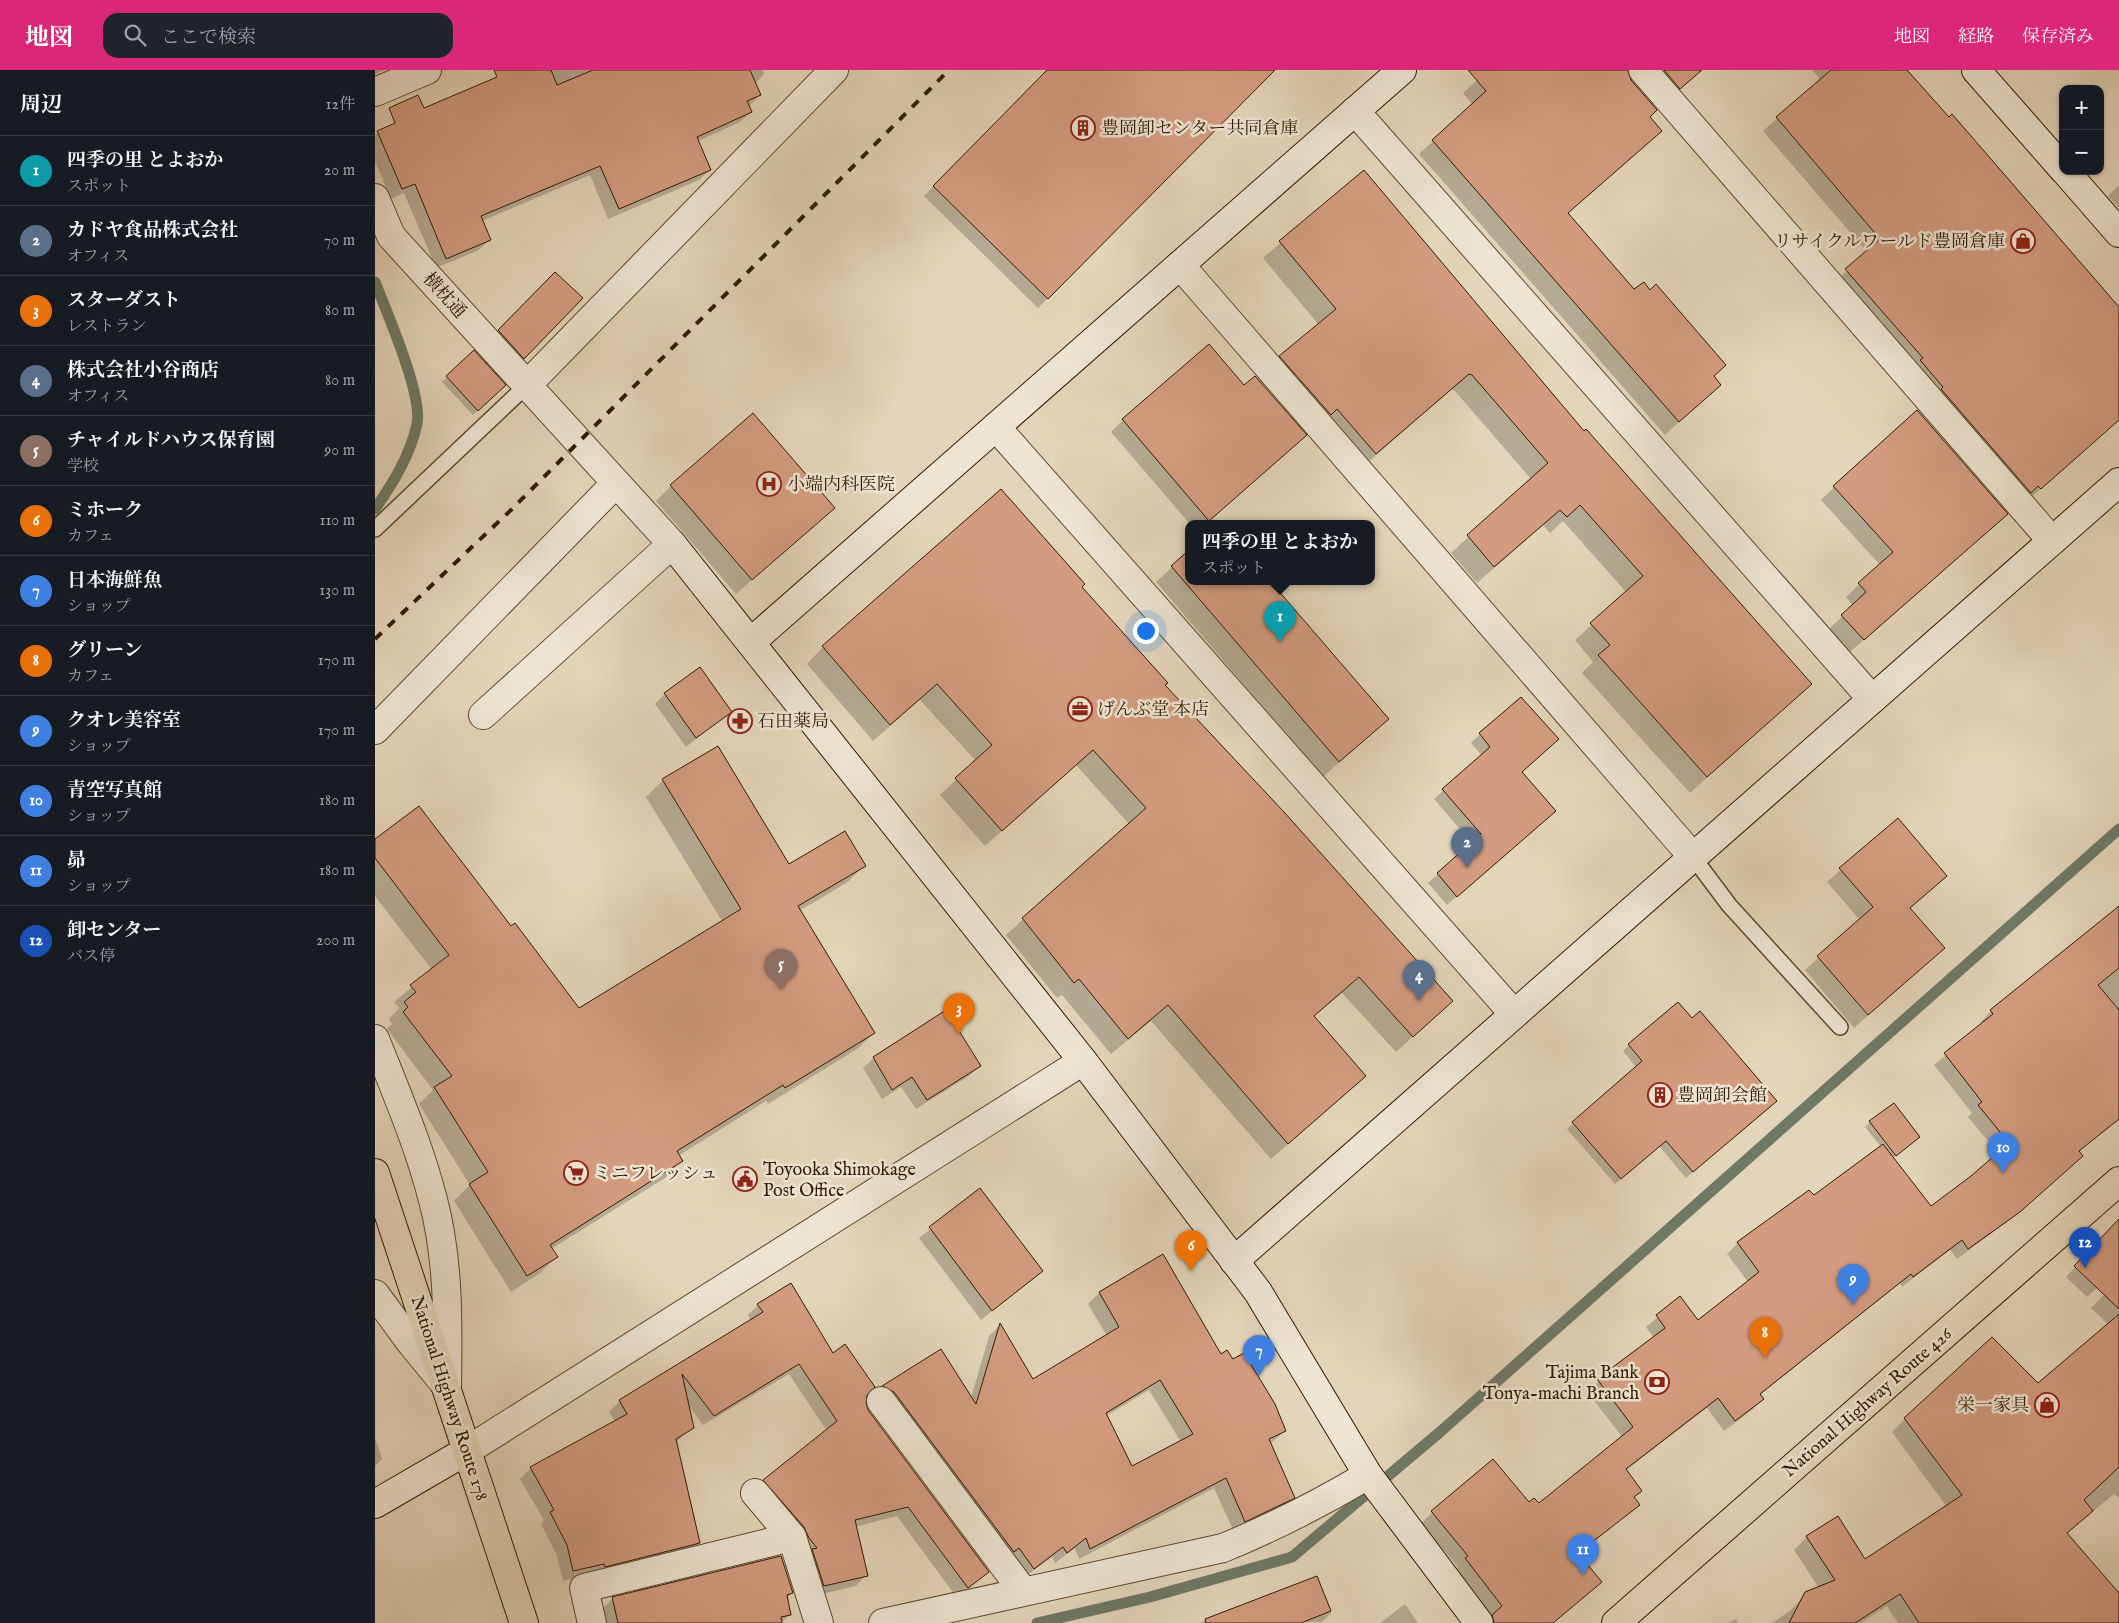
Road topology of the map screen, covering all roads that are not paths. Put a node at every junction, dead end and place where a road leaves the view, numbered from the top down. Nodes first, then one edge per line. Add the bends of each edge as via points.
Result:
1 (427, 70) edge
2 (1402, 70) edge
3 (1643, 70) edge
4 (1981, 72) edge
5 (823, 75) edge
6 (375, 92) edge
7 (1355, 111) junction
8 (2059, 164) edge
9 (2068, 175) edge
10 (375, 198) edge
11 (2119, 233) edge
12 (1180, 265) junction
13 (527, 385) junction
14 (996, 427) junction
15 (2119, 482) edge
16 (615, 483) junction
17 (375, 529) edge
18 (2052, 541) junction
19 (672, 544) junction
20 (751, 642) junction
21 (1872, 699) junction
22 (483, 715) dead end
23 (375, 730) edge
24 (1693, 857) junction
25 (1514, 1014) junction
26 (1840, 1027) dead end
27 (375, 1039) edge
28 (1083, 1061) junction
29 (375, 1173) edge
30 (2119, 1181) edge
31 (1234, 1261) junction
32 (375, 1294) edge
33 (447, 1386) junction
34 (881, 1401) dead end
35 (468, 1450) junction
36 (1368, 1475) junction
37 (755, 1493) dead end
38 (375, 1504) edge
39 (792, 1537) junction
40 (1023, 1591) junction
41 (524, 1623) edge
42 (592, 1623) edge
43 (819, 1623) edge
44 (883, 1623) edge
45 (1479, 1623) edge
46 (1616, 1623) edge

1 - 6 street
2 - 7 street
3 - 18 street
4 - 8 street
5 - 13 street
7 - 12 street
7 - 21 street
9 - 11 street
10 - 13 street, 横枕通 via 391,236
12 - 14 street
12 - 24 street
13 - 16 street, 横枕通
13 - 17 lane
14 - 20 street
14 - 25 street
15 - 18 street
16 - 19 street, 横枕通
16 - 23 street
18 - 21 street
19 - 20 street, 横枕通
19 - 22 street
20 - 28 street, 横枕通
21 - 24 street
24 - 25 street
24 - 26 lane via 1729,905
25 - 31 street
27 - 33 street via 434,1202 446,1292
28 - 31 street, 横枕通
28 - 35 street
29 - 33 highway, National Highway Route 178
30 - 46 highway, National Highway Route 426
31 - 36 street, 横枕通 via 1258,1292
32 - 33 street
33 - 35 highway, National Highway Route 178
34 - 40 street
35 - 38 street
35 - 41 highway, National Highway Route 178
36 - 40 street via 1312,1508 1223,1548
36 - 45 street, 横枕通
37 - 39 street
39 - 42 street via 584,1588
39 - 43 street
40 - 44 street

